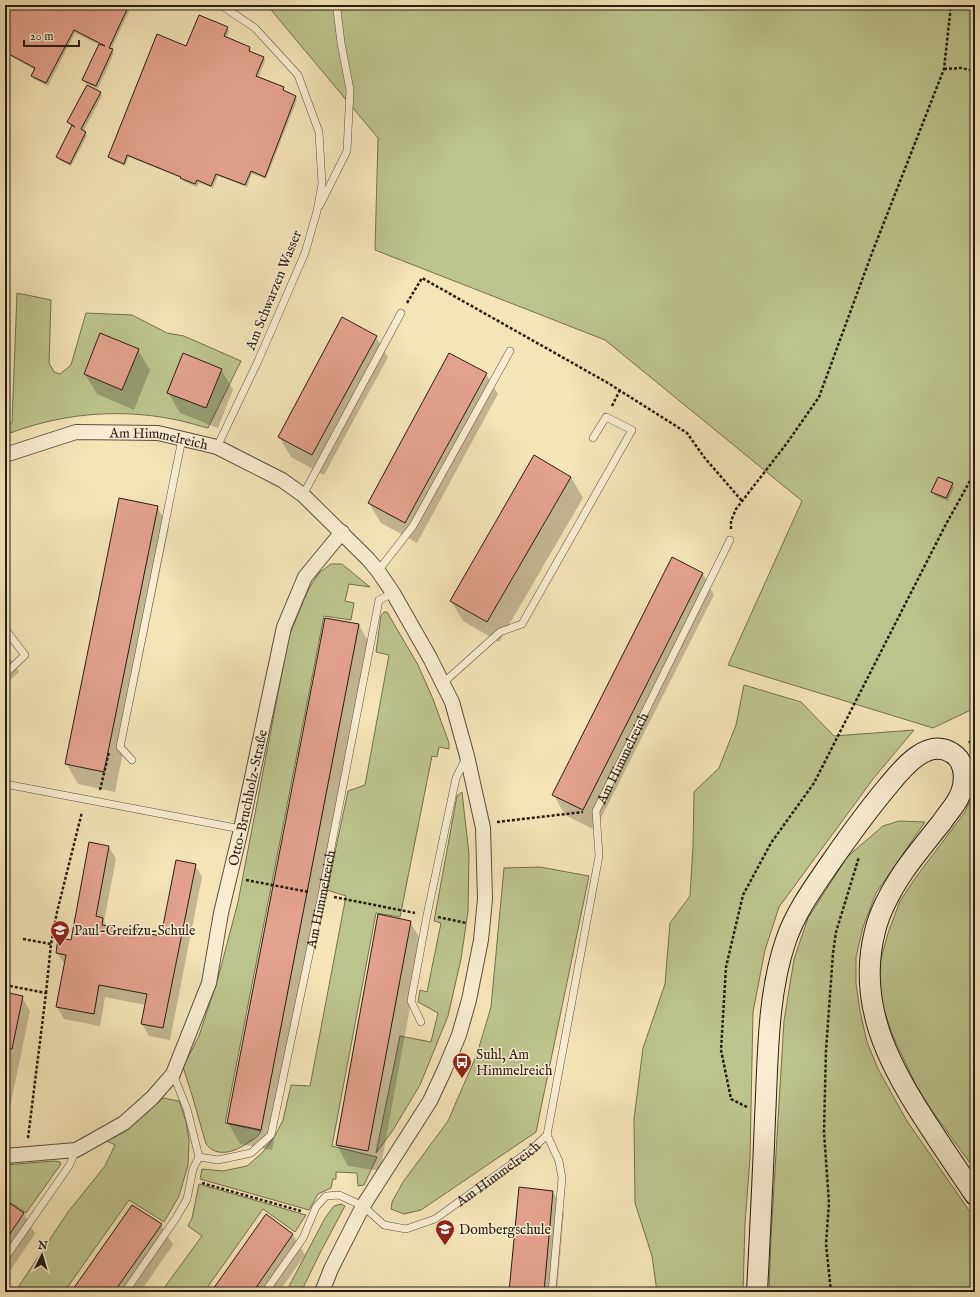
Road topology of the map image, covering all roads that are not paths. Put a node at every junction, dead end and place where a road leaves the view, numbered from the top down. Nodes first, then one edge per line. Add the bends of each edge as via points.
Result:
1 (221, 5) edge
2 (338, 5) edge
3 (317, 211) junction
4 (401, 313) road end
5 (510, 351) dead end
6 (593, 438) dead end
7 (182, 439) junction
8 (217, 447) junction
9 (5, 454) edge
10 (303, 495) junction
11 (342, 532) junction
12 (730, 540) road end
13 (378, 571) junction
14 (393, 592) junction
15 (5, 629) edge
16 (5, 674) edge
17 (443, 683) junction
18 (467, 756) junction
19 (132, 760) dead end
20 (5, 784) edge
21 (241, 829) junction
22 (421, 1022) dead end
23 (173, 1074) junction
24 (547, 1135) junction
25 (76, 1150) junction
26 (5, 1156) edge
27 (199, 1157) junction
28 (975, 1195) edge
29 (363, 1206) junction
30 (5, 1258) edge
31 (125, 1292) edge
32 (265, 1292) edge
33 (322, 1292) edge
34 (552, 1292) edge
35 (757, 1292) edge

1 - 3 lane, Am Schwarzen Wasser via 255,28 298,75 319,132 322,184
2 - 3 lane via 341,43 350,90 347,151
3 - 8 lane, Am Schwarzen Wasser via 305,253
4 - 10 lane
5 - 13 lane via 413,526
6 - 17 lane via 606,417 632,430 522,624 500,632
7 - 8 street, Am Himmelreich
7 - 9 street, Am Himmelreich via 158,433 76,432
7 - 19 lane via 120,747
8 - 10 street, Am Himmelreich via 282,480
10 - 11 street, Am Himmelreich
11 - 13 street, Am Himmelreich
11 - 21 street, Otto-Bruchholz-Straße via 305,576 284,627
12 - 24 lane, Am Himmelreich via 596,811 599,856
13 - 14 street, Am Himmelreich
14 - 17 street, Am Himmelreich
14 - 27 lane, Am Himmelreich via 379,600 322,894 271,1135 251,1153 218,1160
15 - 16 lane via 25,655
17 - 18 street, Am Himmelreich via 452,702
18 - 22 lane via 456,778 411,1001
18 - 29 street, Am Himmelreich via 483,828 485,899 481,940 469,1000 459,1035 430,1101
20 - 21 lane
21 - 23 street, Otto-Bruchholz-Straße via 221,913 209,983
23 - 25 street, Otto-Bruchholz-Straße via 152,1098 124,1123
23 - 27 lane via 187,1109
24 - 29 lane, Am Himmelreich via 531,1150 435,1219 406,1229 384,1225
24 - 34 lane, Am Himmelreich via 559,1161 562,1178
25 - 26 street, Otto-Bruchholz-Straße
25 - 30 lane via 68,1166
27 - 31 lane via 193,1169 187,1199
28 - 35 main road via 905,1089 892,1064 874,1016 869,984 869,958 880,914 904,872 959,797 963,786 964,771 960,761 947,751 937,749 922,753 910,761 863,818 816,883 796,918 785,945 774,992 771,1025
29 - 32 lane, Am Himmelreich via 339,1195 326,1196 316,1207 303,1238
29 - 33 street, Am Himmelreich via 330,1269

